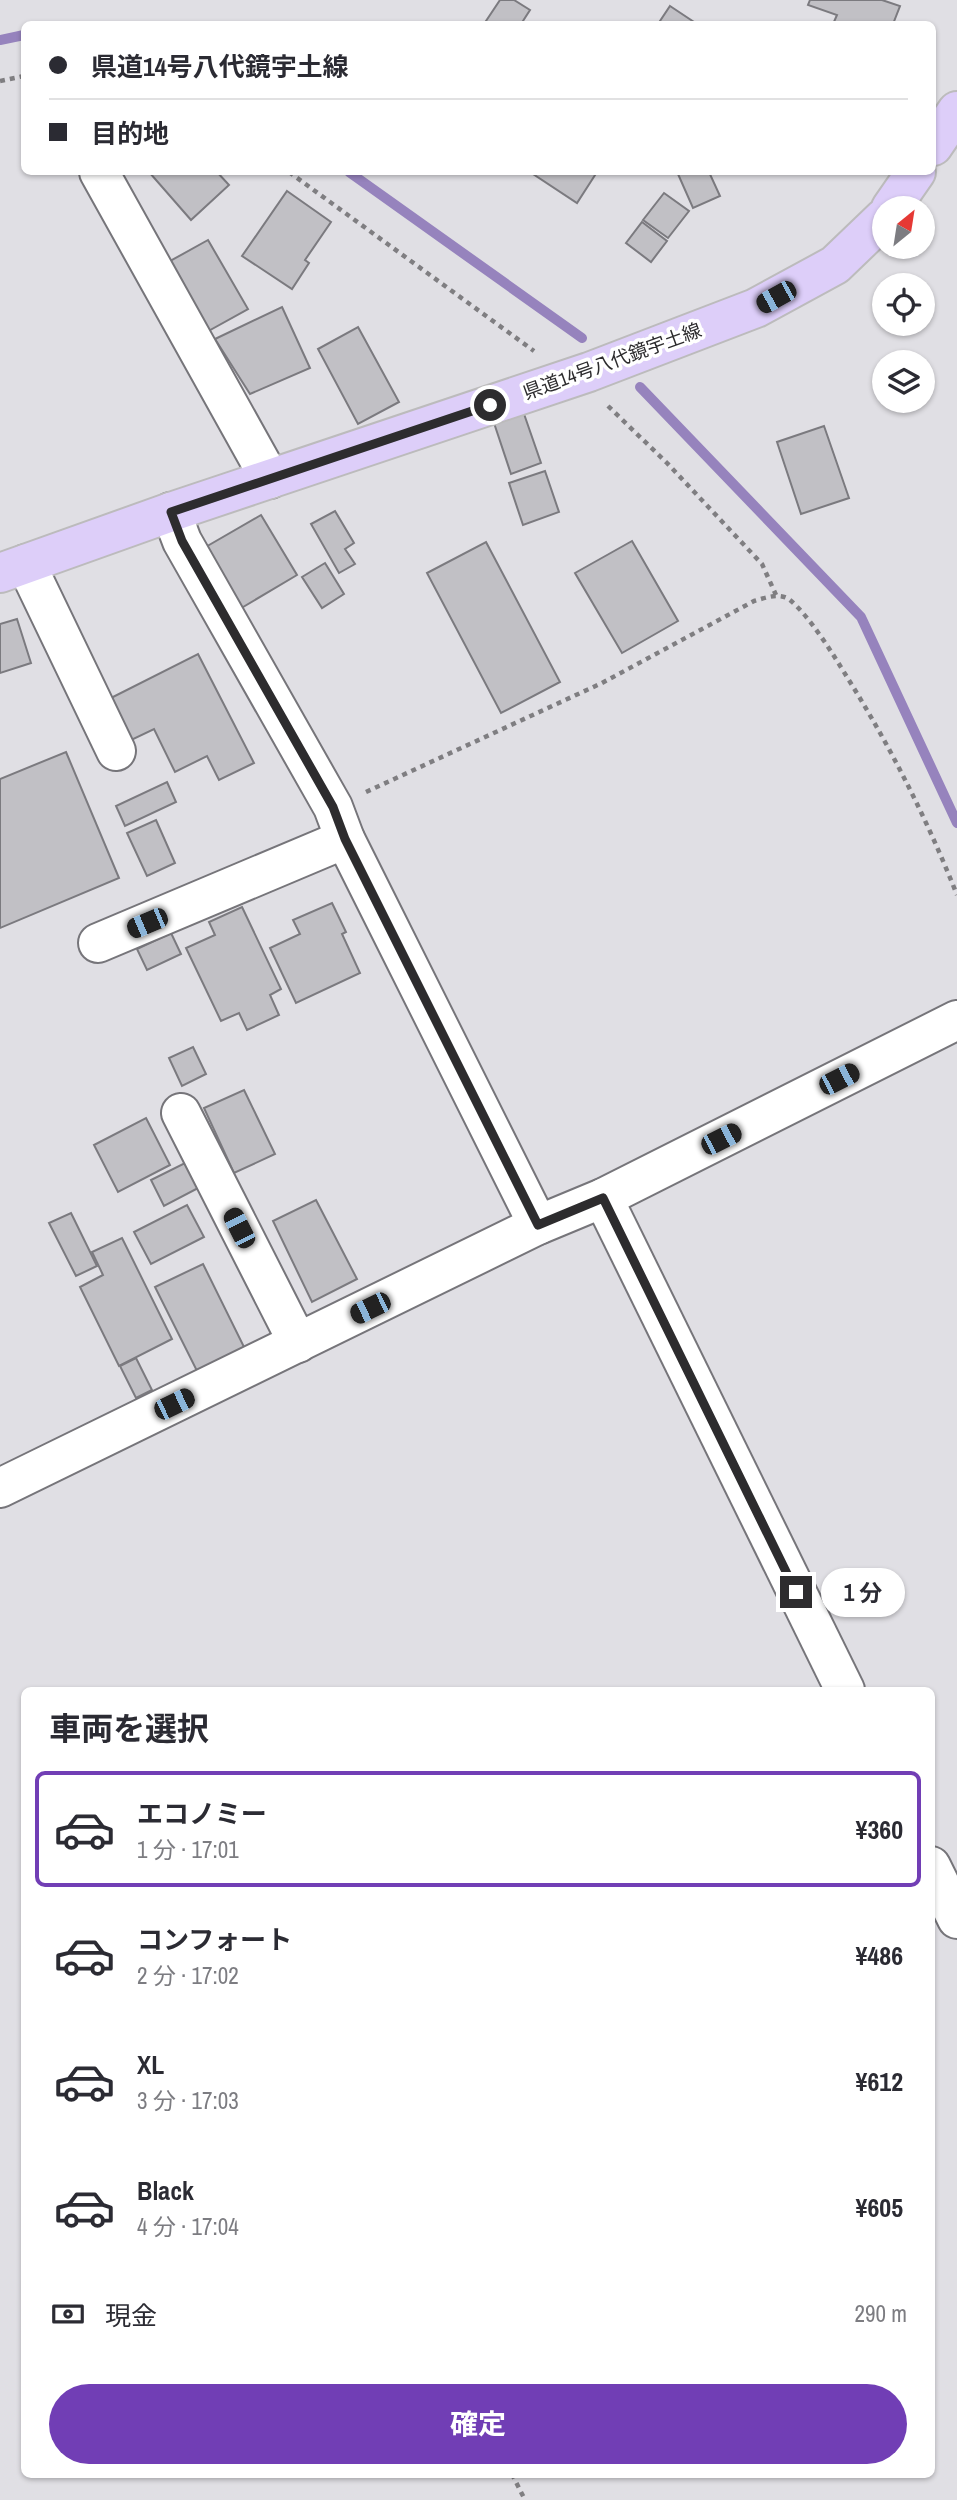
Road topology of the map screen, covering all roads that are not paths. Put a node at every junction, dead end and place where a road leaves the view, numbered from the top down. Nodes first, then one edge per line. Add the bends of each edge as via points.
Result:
1 (957, 111) edge
2 (936, 142) edge
3 (101, 175) edge
4 (914, 175) edge
5 (899, 196) edge
6 (872, 230) edge
7 (270, 479) junction
8 (171, 512) junction
9 (13, 568) edge
10 (116, 751) dead end
11 (339, 823) junction
12 (98, 943) dead end
13 (957, 1020) edge
14 (181, 1113) dead end
15 (603, 1198) junction
16 (538, 1225) junction
17 (298, 1343) junction
18 (0, 1488) edge
19 (844, 1687) edge
20 (935, 1874) edge
21 (957, 1919) edge

1 - 2 main road
3 - 7 street
4 - 5 main road
6 - 7 main road, 県道14号八代鏡宇土線 via 835,265 757,308 576,376
7 - 8 main road, 県道14号八代鏡宇土線
8 - 9 main road, 県道14号八代鏡宇土線
8 - 11 street via 182,541
9 - 10 street
11 - 12 street
11 - 16 street
13 - 15 street
14 - 17 street
15 - 16 street
15 - 19 street
16 - 17 street
17 - 18 street
20 - 21 street

